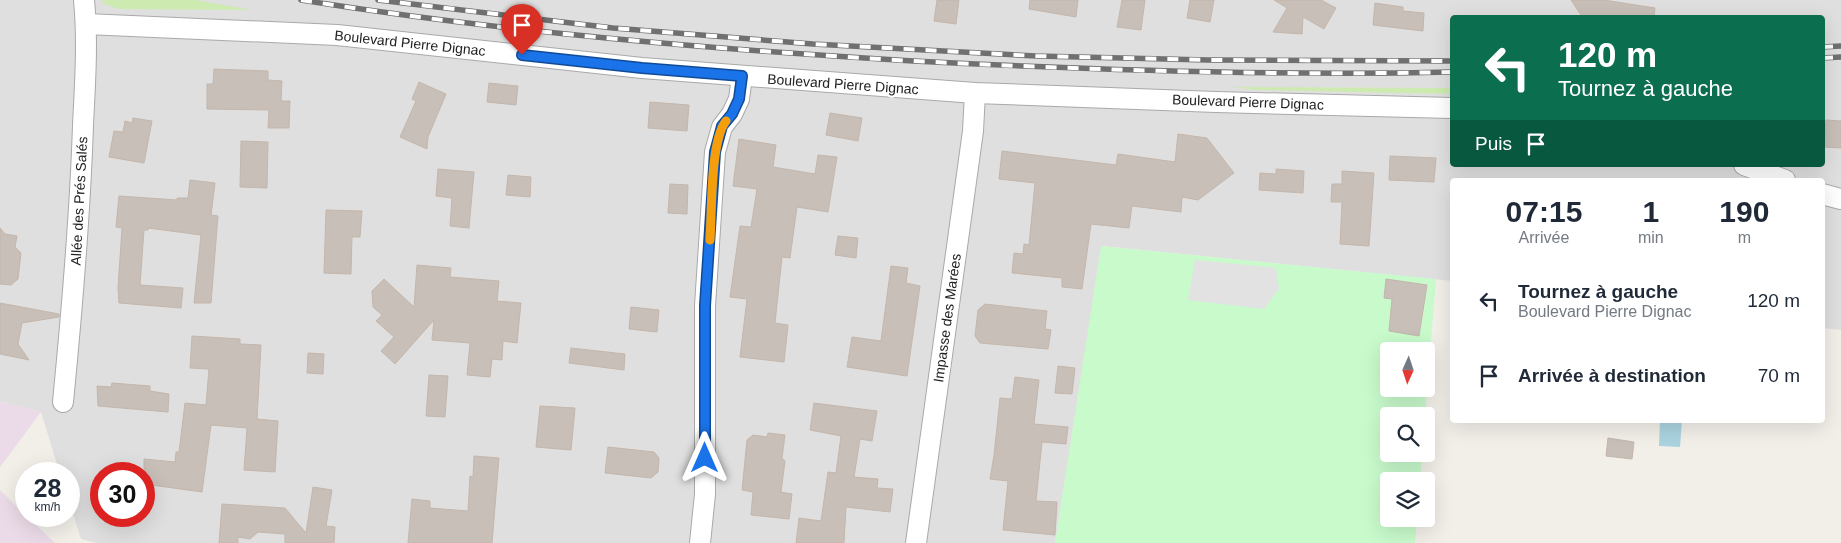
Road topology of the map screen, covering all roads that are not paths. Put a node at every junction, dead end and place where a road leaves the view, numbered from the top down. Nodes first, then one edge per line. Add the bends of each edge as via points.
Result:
1 (83, 0) edge
2 (86, 24) junction
3 (742, 76) junction
4 (975, 93) junction
5 (1450, 108) edge
6 (1749, 167) edge
7 (1780, 178) edge
8 (1825, 195) edge
9 (1841, 199) edge
10 (63, 402) dead end
11 (700, 543) edge
12 (916, 543) edge

1 - 2 street, Allée des Prés Salés
2 - 3 street, Boulevard Pierre Dignac via 327,34 633,68
2 - 10 street, Allée des Prés Salés via 82,176
3 - 4 street, Boulevard Pierre Dignac
3 - 11 street via 739,99 722,126 715,152 705,306 705,494
4 - 5 street, Boulevard Pierre Dignac
4 - 12 street, Impasse des Marées via 974,131
6 - 7 street
8 - 9 street

